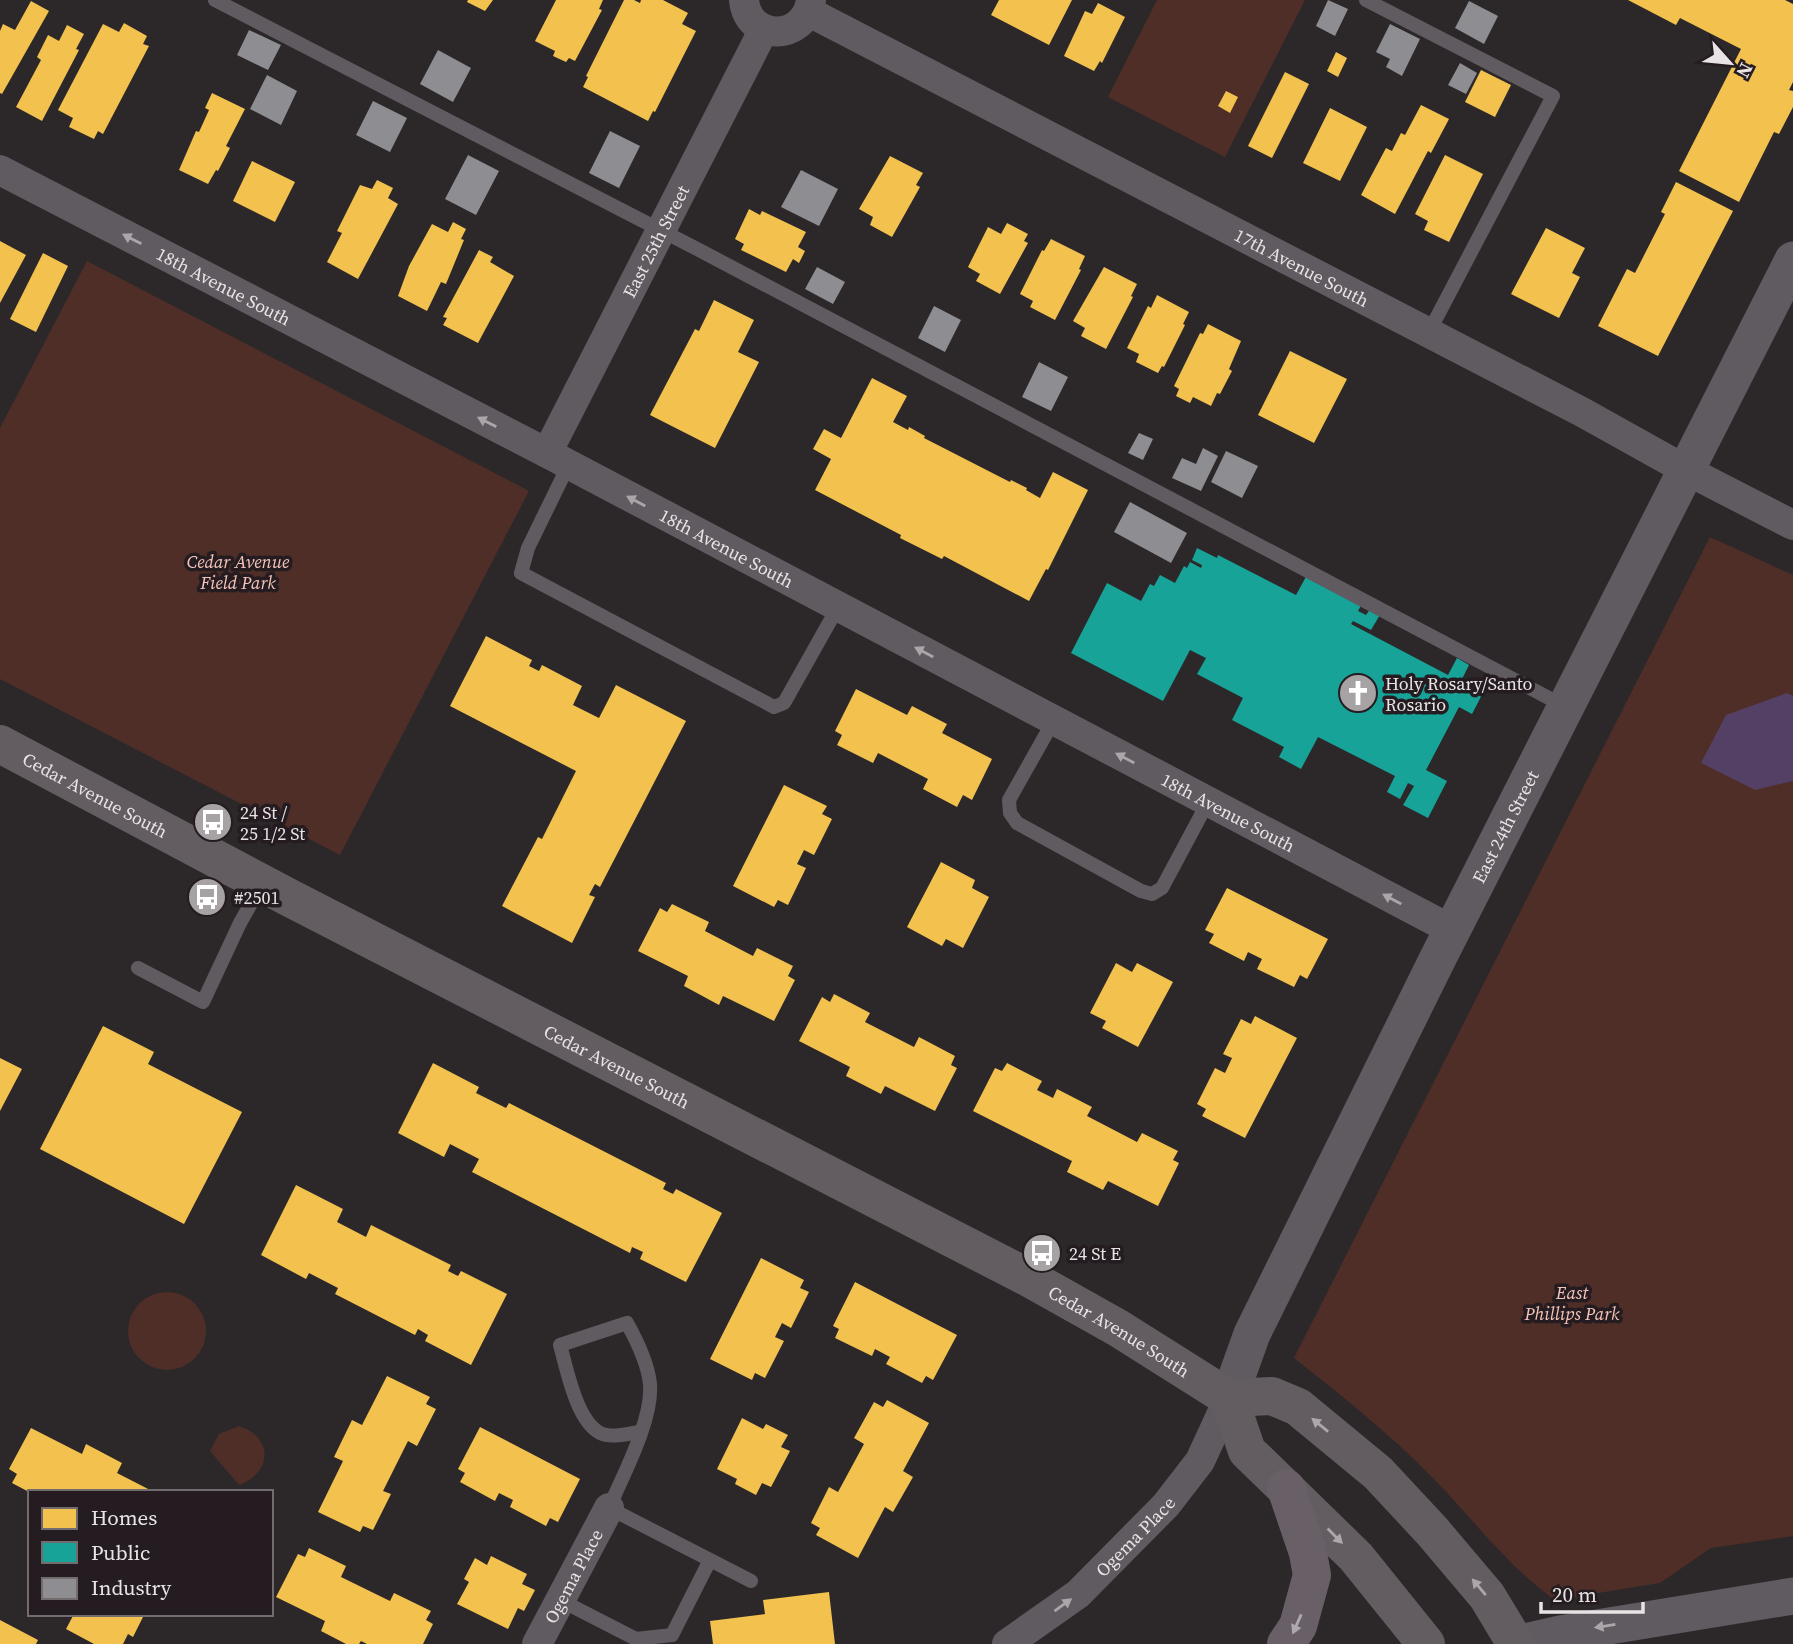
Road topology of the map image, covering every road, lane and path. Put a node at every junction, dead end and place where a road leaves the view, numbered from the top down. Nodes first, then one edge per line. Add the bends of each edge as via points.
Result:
1 (215, 0) edge
2 (744, 0) edge
3 (1366, 0) edge
4 (810, 6) edge
5 (764, 29) junction
6 (0, 170) edge
7 (662, 231) junction
8 (1793, 260) edge
9 (1429, 332) junction
10 (558, 460) junction
11 (1686, 470) junction
12 (1793, 525) edge
13 (838, 607) junction
14 (1566, 706) junction
15 (1054, 720) junction
16 (0, 744) edge
17 (1208, 802) junction
18 (262, 882) junction
19 (1452, 930) junction
20 (138, 968) dead end
21 (1228, 1398) junction
22 (640, 1433) junction
23 (1286, 1488) junction
24 (609, 1508) junction
25 (710, 1560) junction
26 (751, 1581) dead end
27 (1793, 1596) edge
28 (560, 1600) junction
29 (537, 1644) edge
30 (1007, 1644) edge
31 (1286, 1644) edge
32 (1426, 1644) edge
33 (1516, 1644) edge

1 - 7 lane
2 - 5 street via 748,15
3 - 9 lane via 1553,96
4 - 5 street via 803,21 785,31
4 - 9 street, 17th Avenue South
5 - 7 street, East 25th Street
10 -> 6 street, 18th Avenue South
7 - 10 street, East 25th Street
7 - 14 lane
8 - 11 street, East 24th Street
9 - 11 street, 17th Avenue South
13 -> 10 street, 18th Avenue South
10 - 13 lane via 521,573 598,615 774,707 784,703
11 - 12 street, 17th Avenue South
11 - 14 street, East 24th Street
15 -> 13 street, 18th Avenue South
14 - 19 street, East 24th Street
17 -> 15 street, 18th Avenue South
15 - 17 lane via 1009,800 1010,813 1017,823 1141,891 1152,894 1162,888
16 - 18 main road, Cedar Avenue South
19 -> 17 street, 18th Avenue South
18 - 20 lane via 203,1002
18 - 21 main road, Cedar Avenue South via 1027,1277
19 - 21 street, East 24th Street via 1252,1334
21 - 23 main road via 1247,1451
30 -> 21 street, Ogema Place via 1078,1594 1166,1504 1200,1461
33 -> 21 main road via 1487,1596 1378,1473 1298,1408 1272,1396
22 - 22 lane via 650,1384 627,1323 560,1345 583,1417 593,1429 606,1435
22 - 24 lane
23 -> 31 highway via 1312,1574 1298,1626
23 -> 32 main road via 1356,1557
24 - 25 lane
24 - 28 street, Ogema Place
25 - 26 lane
25 - 28 lane via 672,1635 636,1639
27 -> 33 street
28 - 29 street, Ogema Place

